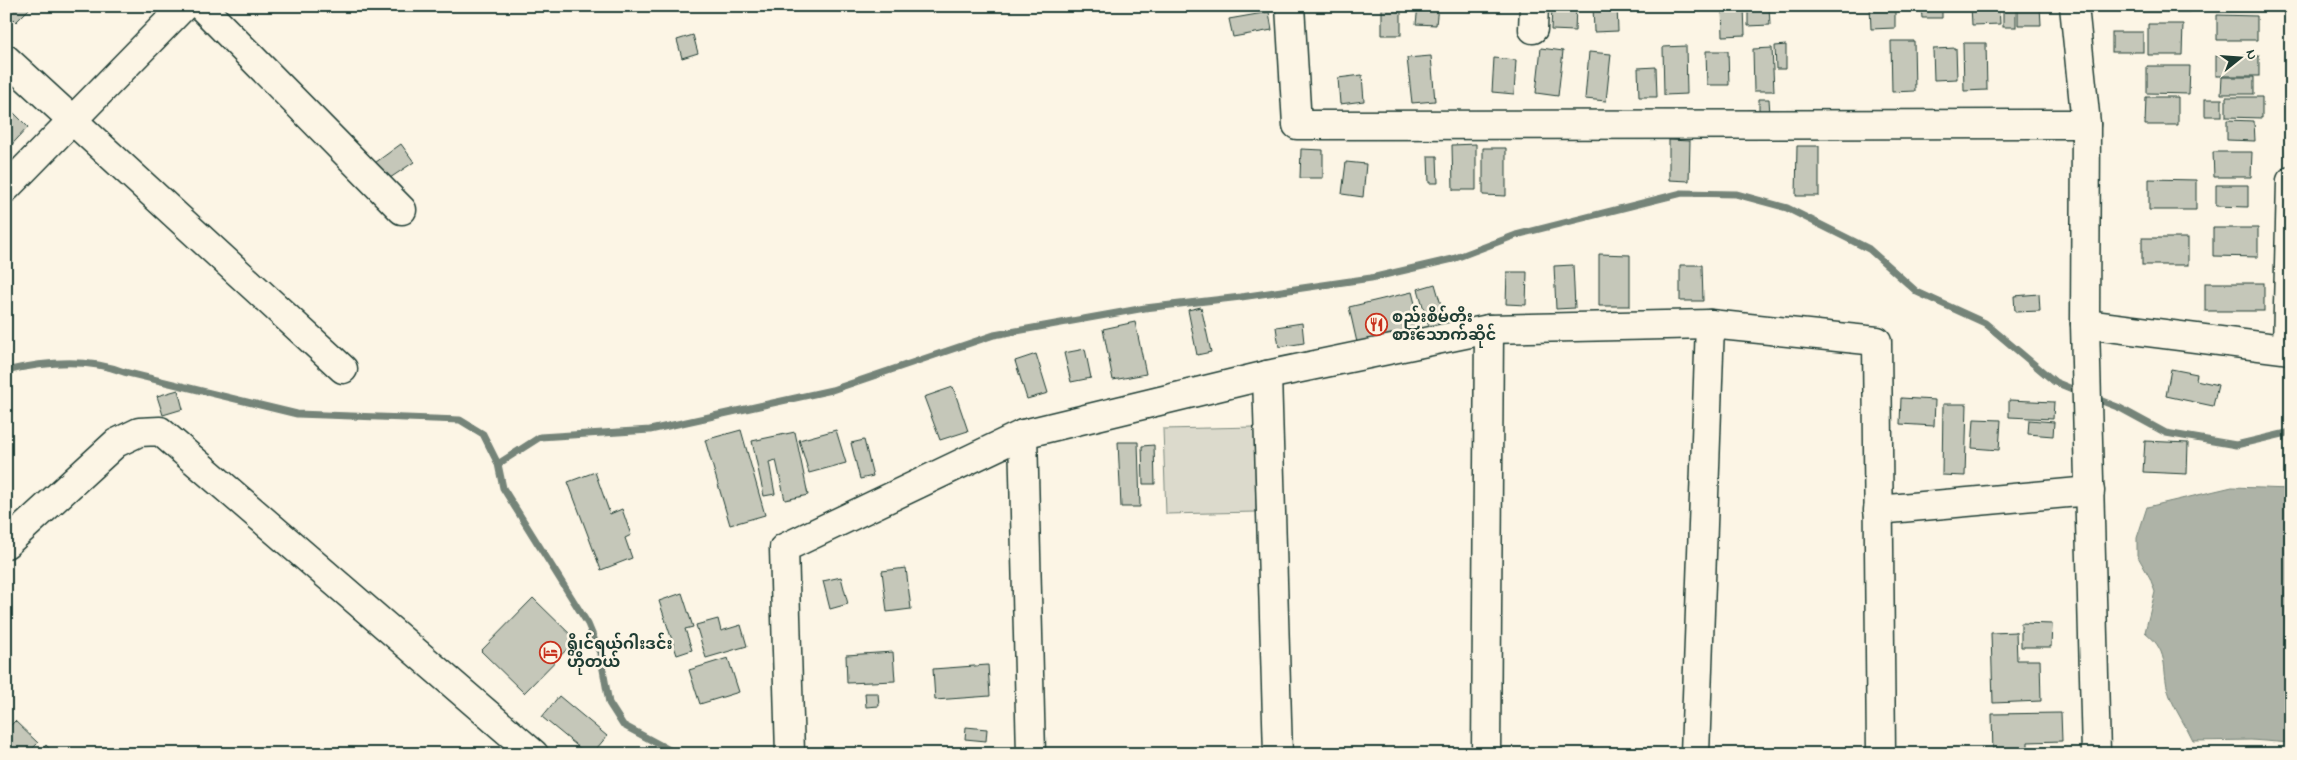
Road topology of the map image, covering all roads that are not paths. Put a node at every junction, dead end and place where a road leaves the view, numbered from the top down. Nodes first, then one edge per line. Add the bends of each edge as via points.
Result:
1 (184, 6) edge
2 (201, 6) edge
3 (1290, 6) edge
4 (2074, 6) edge
5 (6, 59) edge
6 (74, 119) junction
7 (2086, 124) junction
8 (2291, 181) edge
9 (6, 188) edge
10 (402, 210) dead end
11 (1710, 324) junction
12 (2085, 324) junction
13 (1489, 329) junction
14 (2289, 349) edge
15 (342, 369) dead end
16 (1267, 375) junction
17 (1023, 434) junction
18 (2090, 491) junction
19 (1878, 510) junction
20 (6, 544) edge
21 (534, 754) edge
22 (790, 754) edge
23 (1031, 754) edge
24 (1278, 754) edge
25 (1486, 754) edge
26 (1695, 754) edge
27 (1881, 754) edge
28 (2096, 754) edge

1 - 6 street
2 - 10 street
3 - 7 street via 1297,125
4 - 7 street
5 - 6 street
6 - 9 street
6 - 15 street
7 - 12 street
8 - 14 street
11 - 13 street
11 - 19 street via 1877,341
11 - 26 street
12 - 14 street
12 - 18 street
13 - 16 street
13 - 25 street
16 - 17 street
16 - 24 street
17 - 22 street via 784,548
17 - 23 street
18 - 19 street
18 - 28 street
19 - 27 street
20 - 21 street via 116,444 139,432 160,431

